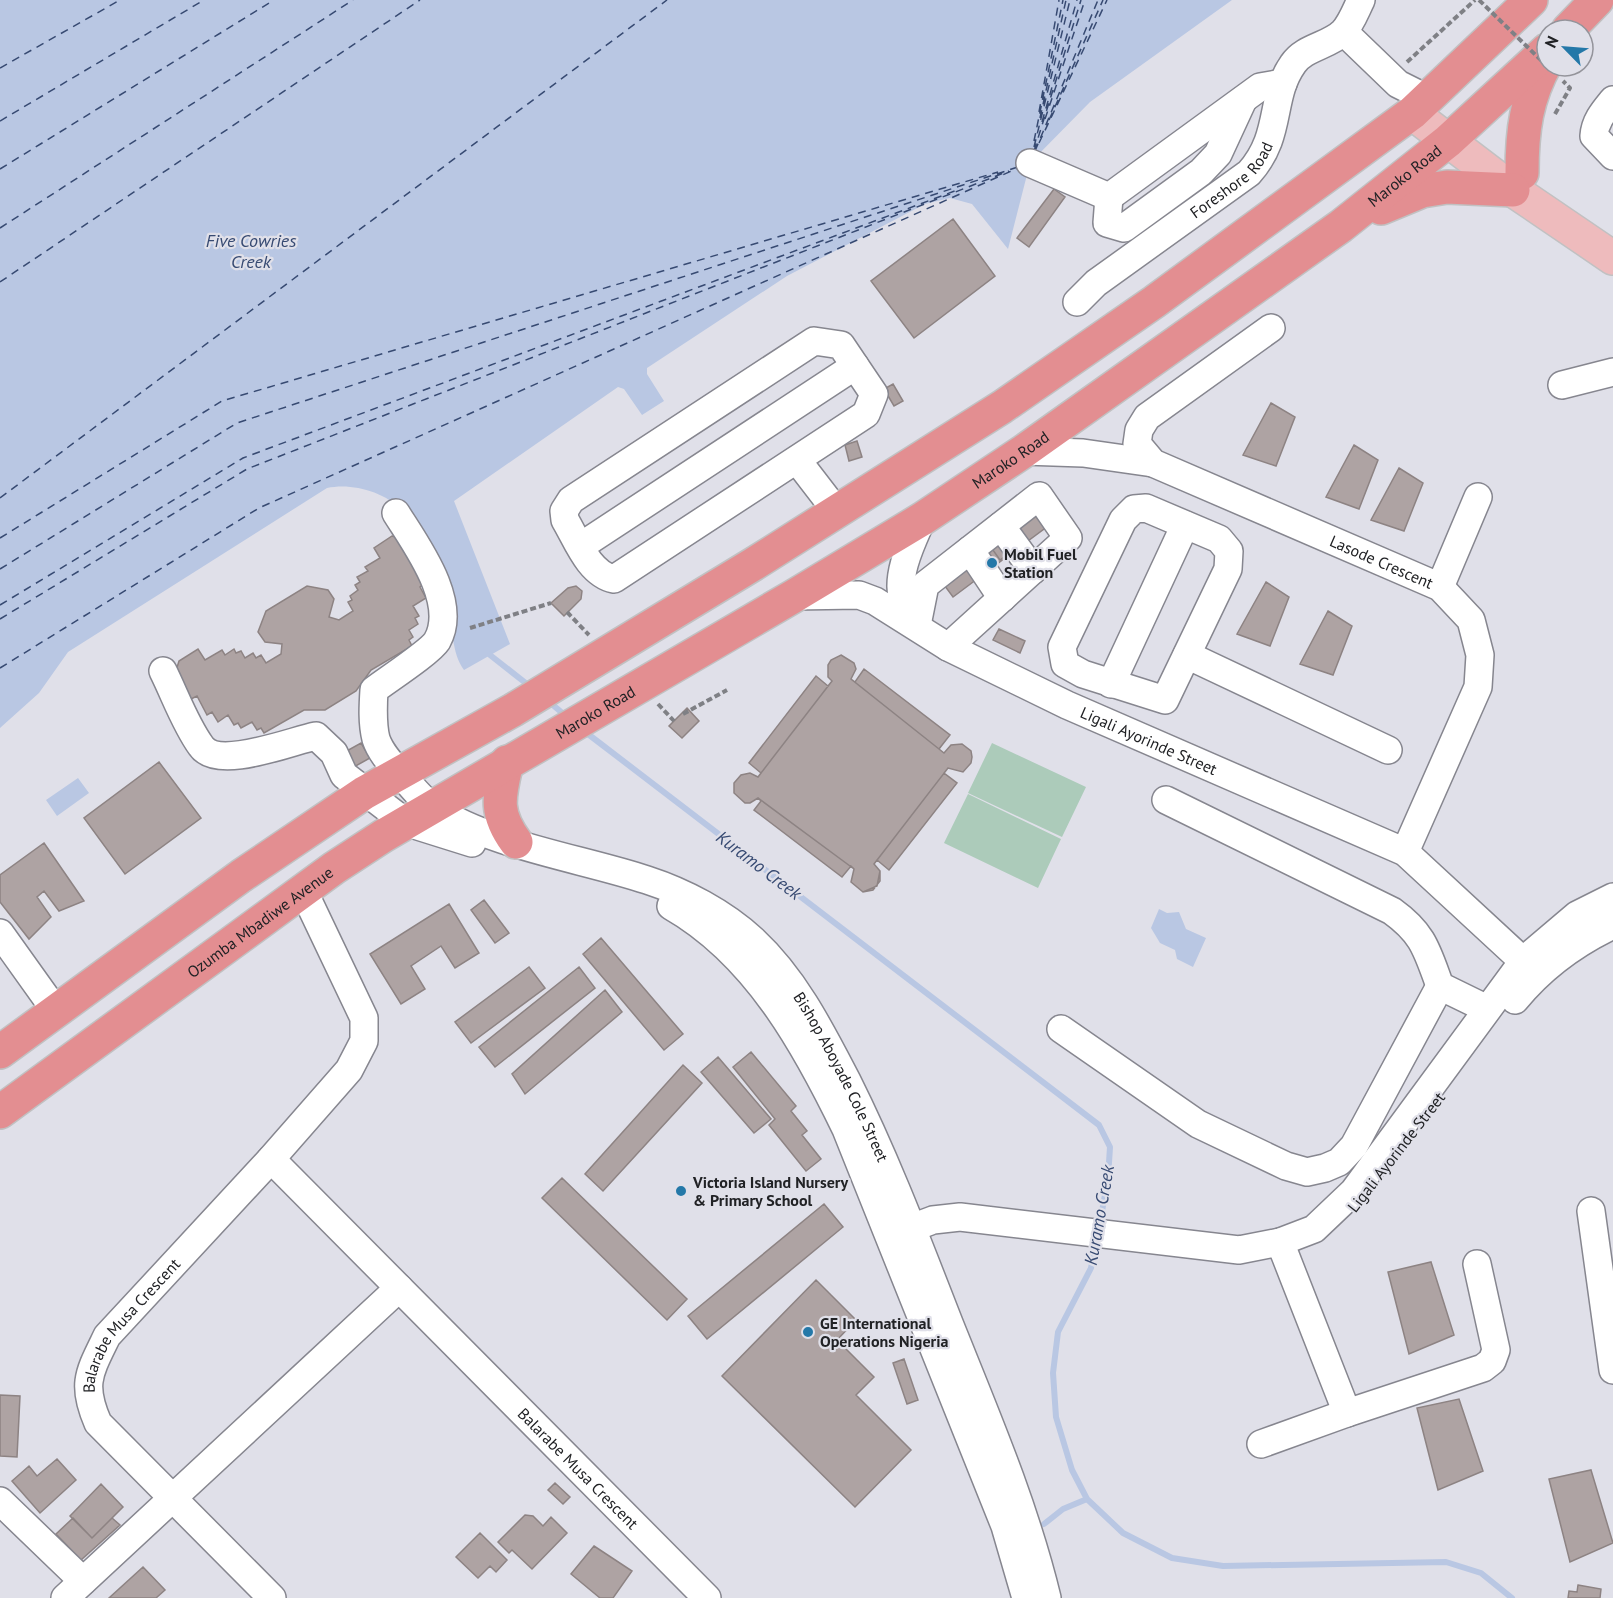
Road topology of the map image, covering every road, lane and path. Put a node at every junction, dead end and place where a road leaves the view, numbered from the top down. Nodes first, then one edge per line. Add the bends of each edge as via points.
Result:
1 (1361, 0) edge
2 (1477, 0) edge
3 (1531, 0) edge
4 (1597, 0) edge
5 (1580, 18) edge
6 (1344, 32) junction
7 (1535, 55) edge
8 (1535, 61) edge
9 (1539, 78) edge
10 (1394, 80) junction
11 (1283, 83) junction
12 (1570, 88) dead end
13 (1613, 100) edge
14 (1420, 106) junction
15 (1553, 117) dead end
16 (1456, 134) junction
17 (1613, 155) edge
18 (1030, 163) dead end
19 (1518, 181) junction
20 (1341, 226) junction
21 (1613, 230) edge
22 (1613, 258) edge
23 (1077, 302) dead end
24 (1270, 328) dead end
25 (855, 366) junction
26 (1613, 372) edge
27 (1562, 385) dead end
28 (1024, 451) junction
29 (797, 459) junction
30 (1153, 462) junction
31 (1478, 497) dead end
32 (837, 512) junction
33 (396, 513) dead end
34 (922, 519) junction
35 (1185, 525) junction
36 (1001, 526) junction
37 (580, 546) junction
38 (970, 550) junction
39 (1033, 570) junction
40 (1440, 587) junction
41 (794, 596) junction
42 (1002, 598) junction
43 (551, 603) dead end
44 (917, 625) junction
45 (470, 628) dead end
46 (948, 647) junction
47 (1187, 655) junction
48 (163, 670) dead end
49 (1083, 674) junction
50 (1111, 684) junction
51 (727, 690) dead end
52 (1067, 705) junction
53 (685, 710) dead end
54 (1388, 750) dead end
55 (519, 755) junction
56 (399, 773) junction
57 (364, 793) junction
58 (1166, 800) dead end
59 (418, 814) junction
60 (516, 842) junction
61 (1405, 852) junction
62 (303, 890) junction
63 (1613, 897) edge
64 (1613, 925) edge
65 (0, 933) edge
66 (1531, 967) junction
67 (1440, 986) junction
68 (1487, 1009) junction
69 (55, 1010) junction
70 (1061, 1029) dead end
71 (0, 1052) edge
72 (0, 1112) edge
73 (271, 1159) junction
74 (1591, 1211) dead end
75 (903, 1240) junction
76 (1284, 1249) junction
77 (1477, 1264) dead end
78 (399, 1288) junction
79 (1613, 1370) edge
80 (1347, 1413) junction
81 (1261, 1443) dead end
82 (172, 1497) junction
83 (0, 1501) edge
84 (74, 1589) edge
85 (272, 1598) edge
86 (707, 1598) edge
87 (1026, 1598) edge
88 (1047, 1598) edge

1 - 6 street
2 - 7 path, bridge
2 - 10 path
3 - 14 highway
4 - 5 highway
6 - 10 street
6 - 11 street, Foreshore Road via 1294,61
8 - 16 highway, Maroko Road
9 - 19 highway via 1527,106
10 - 14 street
11 - 18 street via 1260,87 1244,98 1218,154 1201,172 1124,228 1107,223 1109,197
11 - 23 street, Foreshore Road via 1269,144 1249,173 1096,283
12 - 15 path
13 - 17 street via 1599,119 1594,136
14 - 16 main road
14 - 32 highway via 1144,309 1002,407
16 - 19 main road
16 - 20 highway, Maroko Road
19 - 20 highway via 1422,191
19 - 21 main road
19 - 22 main road
20 - 28 highway, Maroko Road
24 - 30 street via 1147,417 1137,444
25 - 29 street via 874,394 866,414
25 - 37 street
25 - 37 street via 841,345 814,341 572,500 564,511 565,520
26 - 27 street
28 - 30 street, Lasode Crescent via 1083,453
28 - 34 highway, Maroko Road
29 - 32 street
29 - 37 street via 614,579 602,577
30 - 40 street, Lasode Crescent
31 - 40 street
32 - 56 highway via 513,710
33 - 56 street, Bishop Aboyade Cole Street via 426,559 444,608 436,642 375,690 376,739
34 - 41 highway, Maroko Road
34 - 44 street, Ligali Ayorinde Street via 910,546 902,588 903,600
35 - 47 street via 1219,539 1230,551 1228,569
35 - 49 street via 1146,508 1134,509 1123,520 1062,647 1065,664
35 - 50 street
36 - 38 street
36 - 39 street
36 - 39 street via 1039,496 1068,538
38 - 42 street
38 - 44 street via 925,585
39 - 42 street
40 - 61 street, Lasode Crescent via 1471,620 1480,655 1478,687
41 - 44 street, Ligali Ayorinde Street via 859,595
41 - 55 highway, Maroko Road
42 - 46 street
43 - 45 path
44 - 46 street, Ligali Ayorinde Street
46 - 52 street, Ligali Ayorinde Street
47 - 50 street via 1165,700
47 - 54 street
48 - 57 street, Bishop Aboyade Cole Street via 202,748 222,757 316,736 334,753 344,775
49 - 50 street
49 - 52 street
51 - 53 path via 683,714
52 - 61 street, Ligali Ayorinde Street
55 - 59 highway, Ozumba Mbadiwe Avenue
55 - 60 highway via 500,789 499,807 504,826
56 - 57 highway
56 - 59 street, Bishop Aboyade Cole Street
57 - 59 street, Bishop Aboyade Cole Street
57 - 69 highway
58 - 67 street via 1392,911 1411,924 1422,938
59 - 60 street, Bishop Aboyade Cole Street via 451,819
59 - 62 highway, Ozumba Mbadiwe Avenue
59 - 75 street, Bishop Aboyade Cole Street via 644,893 708,931 749,971 792,1029 821,1077
60 - 75 street, Bishop Aboyade Cole Street via 650,881 715,912 752,939 786,975 824,1035 870,1127
61 - 66 street, Ligali Ayorinde Street
62 - 72 highway, Ozumba Mbadiwe Avenue
62 - 73 street, Balarabe Musa Crescent via 364,1018 364,1041 349,1070
63 - 66 street, Ligali Ayorinde Street via 1577,915
64 - 66 street, Ligali Ayorinde Street
65 - 69 street
66 - 68 street, Ligali Ayorinde Street
66 - 76 street, Ligali Ayorinde Street via 1359,1204 1318,1241
67 - 68 street
67 - 70 street via 1354,1146 1340,1162 1307,1172 1198,1124
68 - 76 street, Ligali Ayorinde Street via 1354,1191 1314,1229
69 - 71 highway
73 - 78 street, Balarabe Musa Crescent
73 - 82 street, Balarabe Musa Crescent via 106,1336 90,1370 88,1400 98,1423
74 - 79 street
75 - 76 street, Ligali Ayorinde Street via 960,1234 1077,1238 1239,1266
75 - 87 street, Bishop Aboyade Cole Street via 1005,1526
75 - 88 street, Bishop Aboyade Cole Street via 1024,1514
76 - 80 street
77 - 80 street via 1496,1350 1492,1362
78 - 82 street
78 - 86 street, Balarabe Musa Crescent
80 - 81 street
82 - 84 street
82 - 85 street, Balarabe Musa Crescent
83 - 84 street

